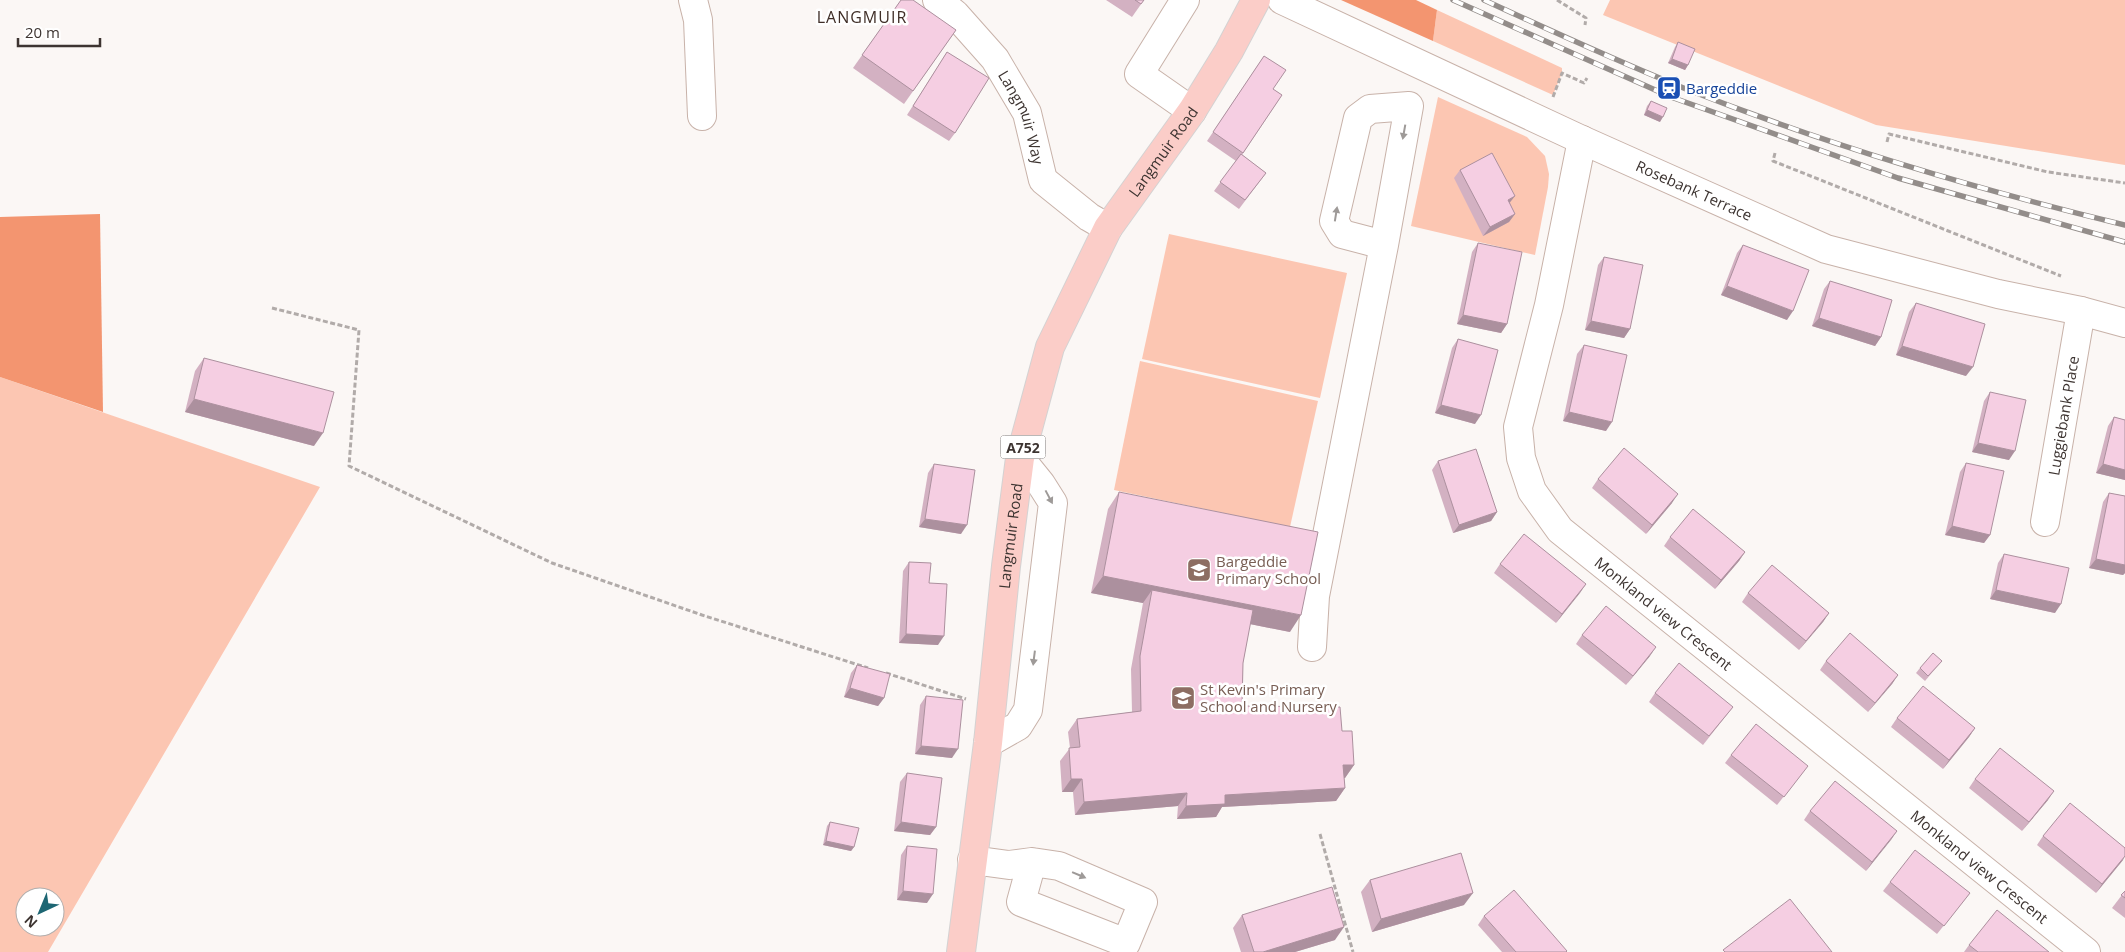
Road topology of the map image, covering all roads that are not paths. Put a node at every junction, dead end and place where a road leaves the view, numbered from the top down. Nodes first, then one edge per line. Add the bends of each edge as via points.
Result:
1 (693, 0) edge
2 (937, 0) edge
3 (1185, 0) edge
4 (1256, 0) edge
5 (1282, 0) edge
6 (1412, 61) junction
7 (1409, 106) junction
8 (1192, 111) junction
9 (702, 116) dead end
10 (1582, 140) junction
11 (1108, 228) junction
12 (1384, 245) junction
13 (2069, 309) junction
14 (2125, 323) edge
15 (1020, 458) junction
16 (2045, 522) dead end
17 (1312, 647) dead end
18 (988, 743) junction
19 (972, 860) junction
20 (1032, 862) dead end
21 (961, 952) edge
22 (2086, 952) edge

1 - 9 street via 698,20
2 - 11 street, Langmuir Way via 955,14 995,59 1027,113 1043,180
3 - 8 street via 1139,74
4 - 8 main road, Langmuir Road / A752
5 - 6 street, Rosebank Terrace
6 - 7 street via 1413,89
6 - 10 street, Rosebank Terrace
7 -> 12 street
12 -> 7 street via 1342,234 1334,221 1358,118 1370,109
8 - 11 main road, Langmuir Road / A752
10 - 13 street, Rosebank Terrace via 1826,249
10 - 22 street, Monkland view Crescent via 1549,305 1518,427 1522,458 1532,491 1560,530
11 - 15 main road, Langmuir Road / A752 via 1050,347
12 - 17 street via 1315,596
13 - 14 street, Rosebank Terrace
13 - 16 street, Luggiebank Place
15 - 18 main road, Langmuir Road / A752
15 -> 18 street via 1053,504 1028,710 1018,726
18 - 19 main road, Langmuir Road / A752
19 - 20 street via 1009,865
19 - 21 main road, Langmuir Road / A752

